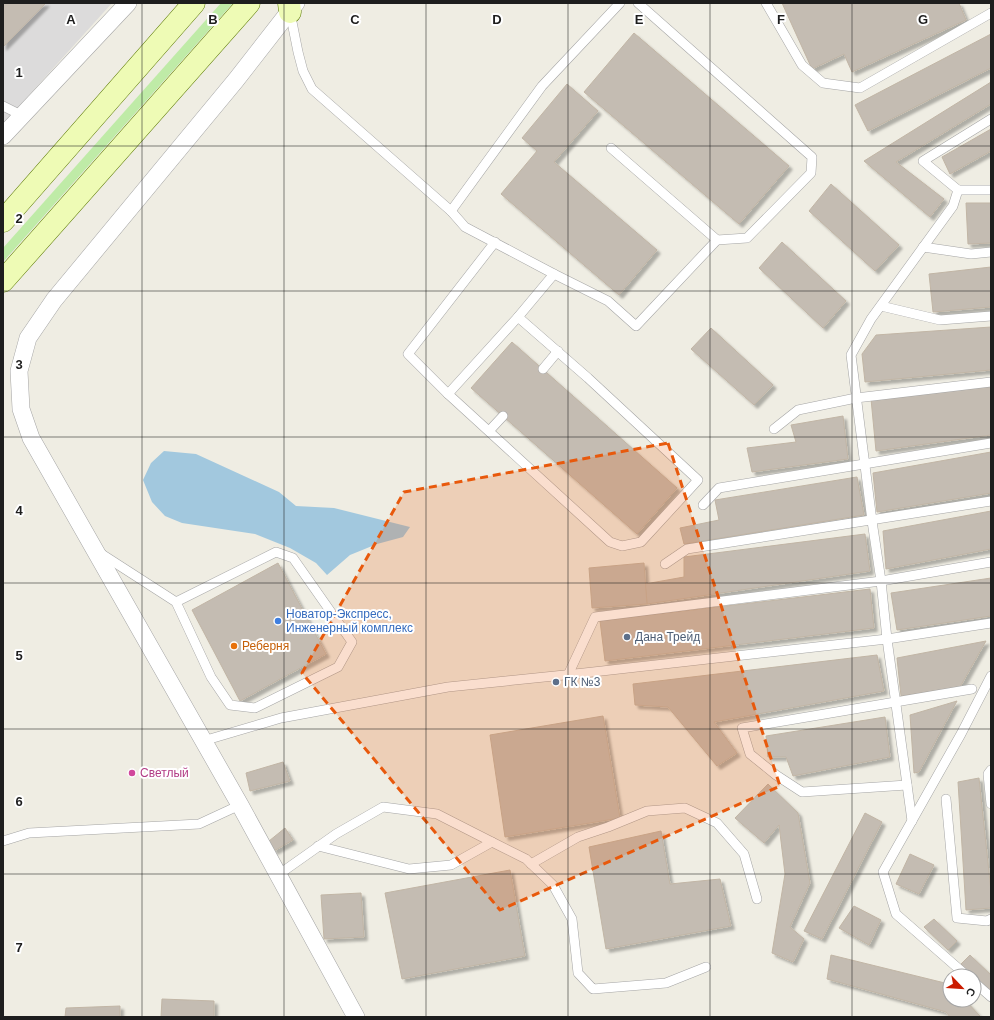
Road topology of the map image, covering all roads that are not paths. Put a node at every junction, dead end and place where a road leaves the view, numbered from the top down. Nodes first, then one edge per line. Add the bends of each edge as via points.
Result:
1 (128, 3) edge
2 (194, 3) edge
3 (249, 3) edge
4 (620, 3) edge
5 (638, 3) edge
6 (766, 3) edge
7 (292, 6) edge
8 (991, 13) edge
9 (3, 106) edge
10 (21, 115) junction
11 (991, 119) edge
12 (3, 136) edge
13 (611, 148) dead end
14 (958, 190) junction
15 (991, 190) edge
16 (451, 211) junction
17 (3, 221) edge
18 (717, 240) junction
19 (496, 242) junction
20 (923, 247) junction
21 (991, 252) edge
22 (554, 274) junction
23 (3, 281) edge
24 (881, 306) junction
25 (518, 316) junction
26 (991, 316) edge
27 (558, 351) junction
28 (543, 369) dead end
29 (991, 382) edge
30 (448, 394) junction
31 (856, 398) junction
32 (503, 416) dead end
33 (774, 429) dead end
34 (489, 431) junction
35 (991, 443) edge
36 (864, 464) junction
37 (991, 501) edge
38 (702, 505) dead end
39 (872, 521) junction
40 (95, 550) junction
41 (991, 562) edge
42 (665, 564) dead end
43 (881, 581) junction
44 (176, 602) junction
45 (991, 623) edge
46 (887, 639) junction
47 (568, 675) junction
48 (991, 676) edge
49 (972, 689) dead end
50 (896, 702) junction
51 (203, 741) junction
52 (991, 770) edge
53 (907, 785) junction
54 (946, 799) dead end
55 (991, 804) edge
56 (240, 805) junction
57 (912, 821) junction
58 (3, 841) edge
59 (492, 842) junction
60 (318, 846) junction
61 (532, 864) junction
62 (278, 875) junction
63 (757, 899) dead end
64 (991, 919) edge
65 (706, 967) dead end
66 (958, 968) edge
67 (982, 989) edge
68 (991, 996) edge
69 (356, 1017) edge

1 - 10 street
2 - 17 main road
3 - 23 main road
4 - 16 lane via 542,86
5 - 18 lane via 812,157 811,173 747,238
6 - 8 lane via 802,66 823,83 860,88
7 - 16 lane via 298,52 303,71 312,89
7 - 40 street via 236,80 54,300 28,338 19,372 20,409 31,438
9 - 10 lane
10 - 12 street
11 - 14 lane via 923,161
13 - 18 lane
14 - 15 lane
14 - 20 lane via 953,206
16 - 19 lane via 465,227
18 - 22 lane via 636,326 608,301
19 - 22 lane
19 - 30 lane via 408,354
20 - 21 lane via 971,254
20 - 24 lane
22 - 25 lane
24 - 26 lane via 940,320
24 - 31 lane via 851,355
25 - 27 lane
25 - 30 lane
27 - 28 lane
27 - 34 lane via 698,480 641,542 622,546 610,542
29 - 31 lane
30 - 34 lane
31 - 33 lane via 798,410
31 - 36 lane
32 - 34 lane
35 - 36 lane
36 - 38 lane via 719,488
36 - 39 lane
37 - 39 lane
39 - 42 lane via 687,550
39 - 43 lane
40 - 44 lane
40 - 51 street
41 - 43 lane
43 - 46 lane
43 - 47 lane via 595,617
44 - 44 lane via 211,677 230,705 255,708 338,667 352,642 293,558 276,552
45 - 46 lane
46 - 47 lane
46 - 50 lane
47 - 51 lane via 448,687 281,718
48 - 57 lane
49 - 50 lane
50 - 53 lane
50 - 53 lane via 742,728 750,754 802,792
51 - 56 street
52 - 55 lane via 988,774
53 - 57 lane
54 - 64 lane via 957,918 986,921
56 - 58 lane via 199,824 29,833
56 - 62 street
57 - 66 lane via 883,872 896,914
59 - 60 lane via 451,865 410,869
59 - 60 lane via 437,814 383,807
59 - 61 lane
60 - 62 lane
61 - 63 lane via 578,837 647,811 685,808 717,823 744,854
61 - 65 lane via 553,885 572,919 578,973 594,989 666,983
62 - 69 street
67 - 68 lane

